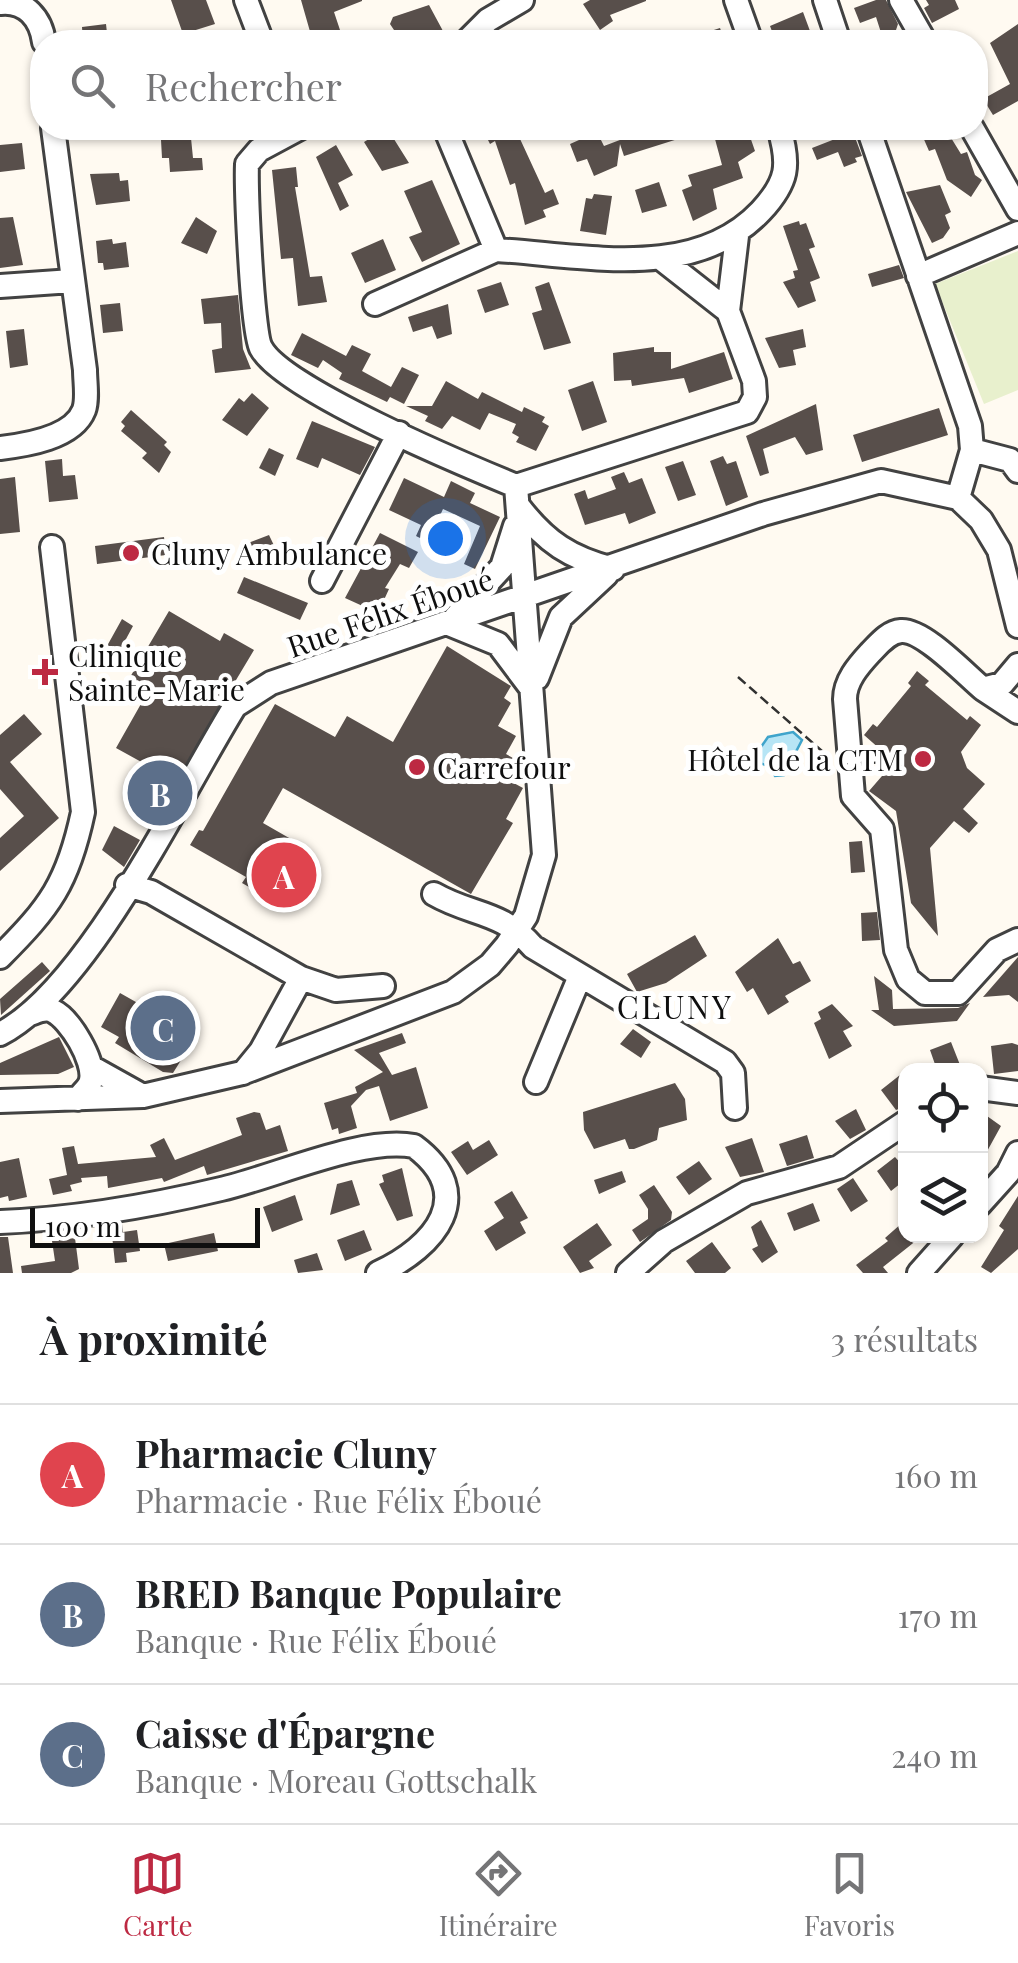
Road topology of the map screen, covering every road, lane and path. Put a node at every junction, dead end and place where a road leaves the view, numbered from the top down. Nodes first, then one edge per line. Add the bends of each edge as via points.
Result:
1 (246, 0) edge
2 (522, 0) edge
3 (736, 0) edge
4 (825, 0) edge
5 (901, 0) edge
6 (0, 2) edge
7 (483, 10) edge
8 (42, 30) edge
9 (257, 30) edge
10 (747, 30) edge
11 (835, 30) edge
12 (918, 30) edge
13 (54, 140) edge
14 (276, 140) edge
15 (449, 140) edge
16 (782, 140) edge
17 (872, 140) edge
18 (979, 140) edge
19 (1018, 209) edge
20 (1018, 233) edge
21 (737, 236) junction
22 (496, 250) junction
23 (663, 260) junction
24 (918, 276) junction
25 (72, 281) junction
26 (0, 286) edge
27 (375, 304) dead end
28 (728, 311) junction
29 (399, 433) junction
30 (0, 448) edge
31 (972, 450) junction
32 (1018, 470) edge
33 (517, 497) junction
34 (958, 498) junction
35 (52, 547) dead end
36 (612, 570) junction
37 (322, 581) dead end
38 (528, 598) junction
39 (449, 624) junction
40 (1018, 626) edge
41 (1018, 665) edge
42 (738, 678) dead end
43 (982, 689) junction
44 (533, 691) junction
45 (1018, 692) edge
46 (1018, 712) edge
47 (882, 762) dead end
48 (127, 885) junction
49 (434, 894) dead end
50 (518, 929) junction
51 (1018, 940) edge
52 (0, 957) edge
53 (74, 969) junction
54 (580, 976) junction
55 (301, 978) junction
56 (383, 986) dead end
57 (30, 1014) junction
58 (72, 1030) junction
59 (0, 1034) edge
60 (91, 1067) junction
61 (242, 1073) junction
62 (536, 1082) dead end
63 (988, 1089) edge
64 (1018, 1093) edge
65 (143, 1096) junction
66 (78, 1099) junction
67 (0, 1102) edge
68 (735, 1108) dead end
69 (898, 1127) edge
70 (1018, 1154) edge
71 (988, 1195) edge
72 (0, 1222) edge
73 (946, 1243) edge
74 (378, 1273) edge
75 (628, 1273) edge
76 (918, 1273) edge

1 - 9 street
2 - 7 street
3 - 10 street
4 - 11 street
5 - 12 street
6 - 8 street via 30,10
13 - 25 street
14 - 29 street via 247,164 259,345 278,369
15 - 22 street
16 - 21 street via 786,180
17 - 24 street
18 - 19 street
20 - 24 street
21 - 23 street
21 - 28 street
22 - 23 street
22 - 27 street
23 - 28 street
24 - 31 street via 970,426
25 - 26 street
25 - 30 street via 85,408 61,433
28 - 33 street via 754,381 746,412
29 - 33 street
29 - 37 street
31 - 32 street via 1010,460
31 - 34 street
33 - 36 street via 556,548
33 - 38 street
33 - 39 street via 502,567
34 - 36 street, Rue Félix Éboué via 881,481 763,514
34 - 40 street via 999,550
35 - 52 street via 83,812 74,856 48,909
36 - 38 street, Rue Félix Éboué
36 - 44 street via 561,618
38 - 39 street, Rue Félix Éboué
38 - 44 street
39 - 44 street via 498,644
39 - 48 street, Rue Félix Éboué via 252,692 235,706
41 - 43 street via 1002,684
42 - 47 path, bridge via 838,765
43 - 45 street
43 - 46 street
43 - 51 street via 918,634 889,634 845,686 853,796 882,828 896,950 908,978 924,993 966,989 997,950
44 - 50 street via 544,855
48 - 53 street, Rue Félix Éboué
48 - 55 street via 151,892
49 - 50 street
50 - 54 street via 533,947
50 - 61 street via 490,966 453,992
53 - 57 street, Rue Félix Éboué
53 - 58 street
54 - 62 street
54 - 68 street via 725,1062 733,1072
55 - 56 street via 336,990
55 - 61 street
57 - 58 street via 56,1011
57 - 59 street, Rue Félix Éboué
58 - 60 street
60 - 65 street
60 - 66 street via 91,1082
61 - 65 street
63 - 64 street
65 - 66 street
66 - 67 street
69 - 75 street via 839,1167 747,1193 664,1241
70 - 71 street
72 - 74 street via 152,1203 366,1146 414,1146 442,1179 444,1216 429,1240
73 - 76 street

